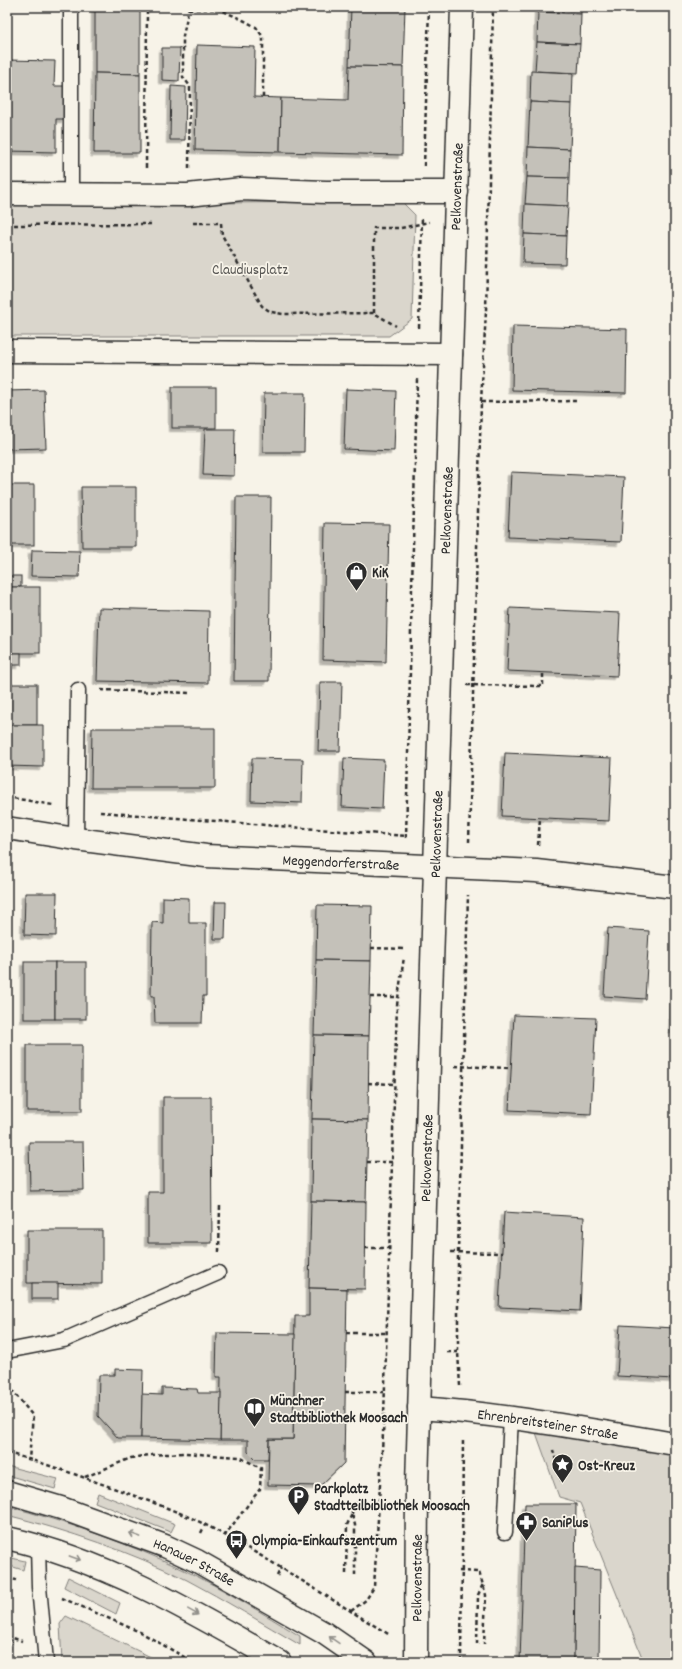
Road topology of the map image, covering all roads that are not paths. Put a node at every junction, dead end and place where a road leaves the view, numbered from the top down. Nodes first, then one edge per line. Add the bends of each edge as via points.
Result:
1 (71, 7) edge
2 (462, 7) edge
3 (457, 192) junction
4 (7, 194) edge
5 (71, 194) junction
6 (7, 351) edge
7 (451, 354) junction
8 (78, 690) road end
9 (7, 828) edge
10 (76, 839) junction
11 (435, 866) junction
12 (675, 887) edge
13 (218, 1273) road end
14 (7, 1351) edge
15 (419, 1408) junction
16 (511, 1418) junction
17 (675, 1444) edge
18 (7, 1492) edge
19 (505, 1532) dead end
20 (7, 1538) edge
21 (38, 1545) junction
22 (46, 1662) edge
23 (280, 1662) edge
24 (366, 1662) edge
25 (416, 1662) edge

1 - 5 lane
2 - 3 street, Pelkovenstraße
3 - 5 street via 242,189 188,195
3 - 7 street, Pelkovenstraße
4 - 5 street
6 - 7 street
7 - 11 street, Pelkovenstraße
8 - 10 lane
9 - 10 street, Meggendorferstraße
10 - 11 street, Meggendorferstraße via 206,856
11 - 12 street, Meggendorferstraße via 536,871
11 - 15 street, Pelkovenstraße
13 - 14 lane via 64,1340
15 - 16 street, Ehrenbreitsteiner Straße
15 - 25 street, Pelkovenstraße
16 - 17 street, Ehrenbreitsteiner Straße
16 - 19 lane
24 -> 18 street, Hanauer Straße via 319,1630 197,1561 165,1546 76,1513
20 - 21 street
21 - 22 lane via 38,1588
21 -> 23 street via 98,1566 190,1610

